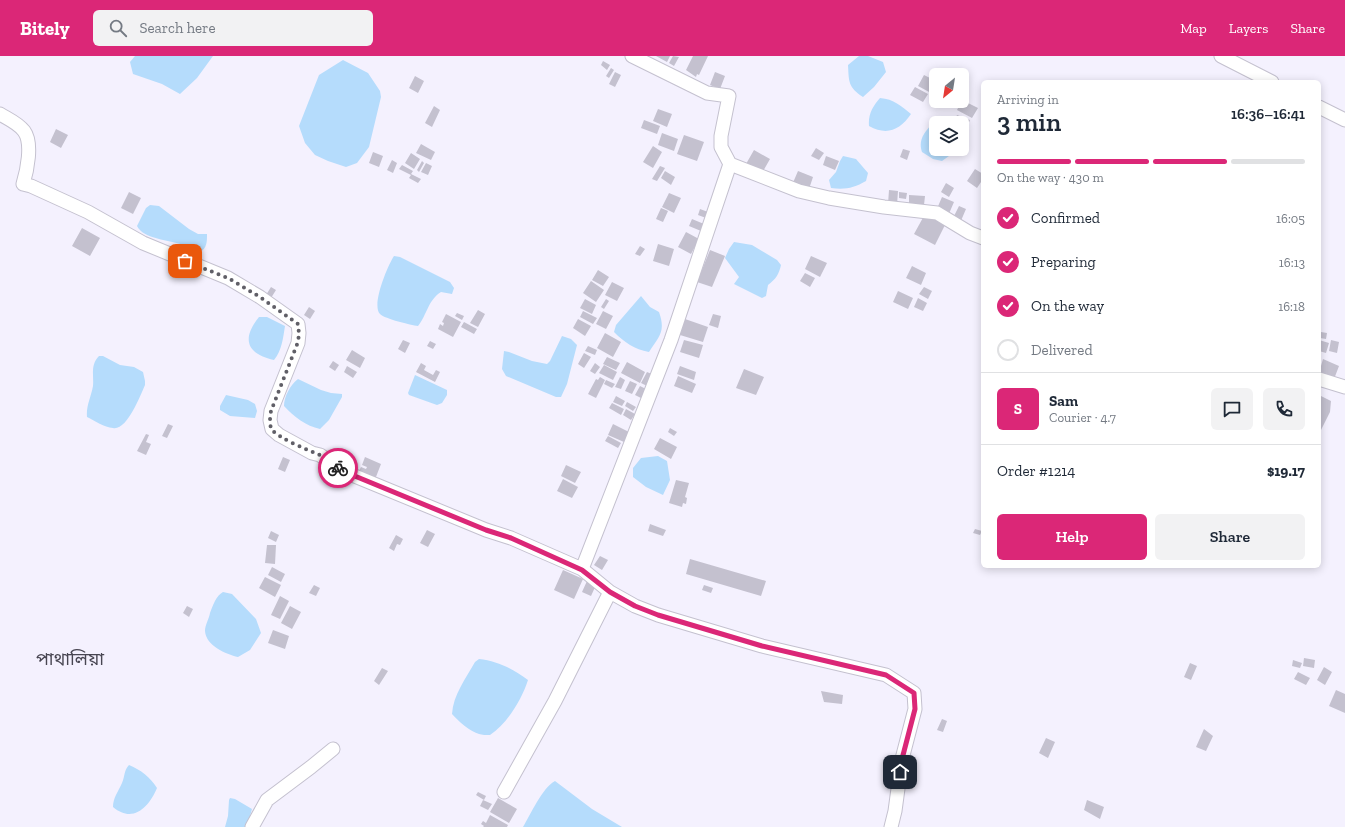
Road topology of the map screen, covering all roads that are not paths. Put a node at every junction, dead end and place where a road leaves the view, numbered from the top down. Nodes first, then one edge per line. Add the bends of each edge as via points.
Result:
1 (632, 56) edge
2 (1221, 56) edge
3 (1268, 80) edge
4 (1321, 108) edge
5 (0, 114) edge
6 (1345, 120) edge
7 (730, 164) junction
8 (981, 237) edge
9 (1321, 380) edge
10 (1345, 387) edge
11 (582, 570) junction
12 (610, 592) junction
13 (333, 749) dead end
14 (504, 792) dead end
15 (252, 827) edge
16 (891, 827) edge

1 - 7 street via 707,93 729,96 721,147
2 - 3 street
4 - 6 street
5 - 11 street via 18,125 28,138 26,176 23,184 88,212 143,243 228,278 298,324 298,342 271,411 272,429 279,435 345,472 511,538
7 - 8 street via 799,191 876,206 937,213
7 - 11 street via 671,340
9 - 10 street
11 - 12 street
12 - 14 street
12 - 16 street via 658,615 762,646 886,675 914,693 915,709 902,759
13 - 15 street via 267,800

